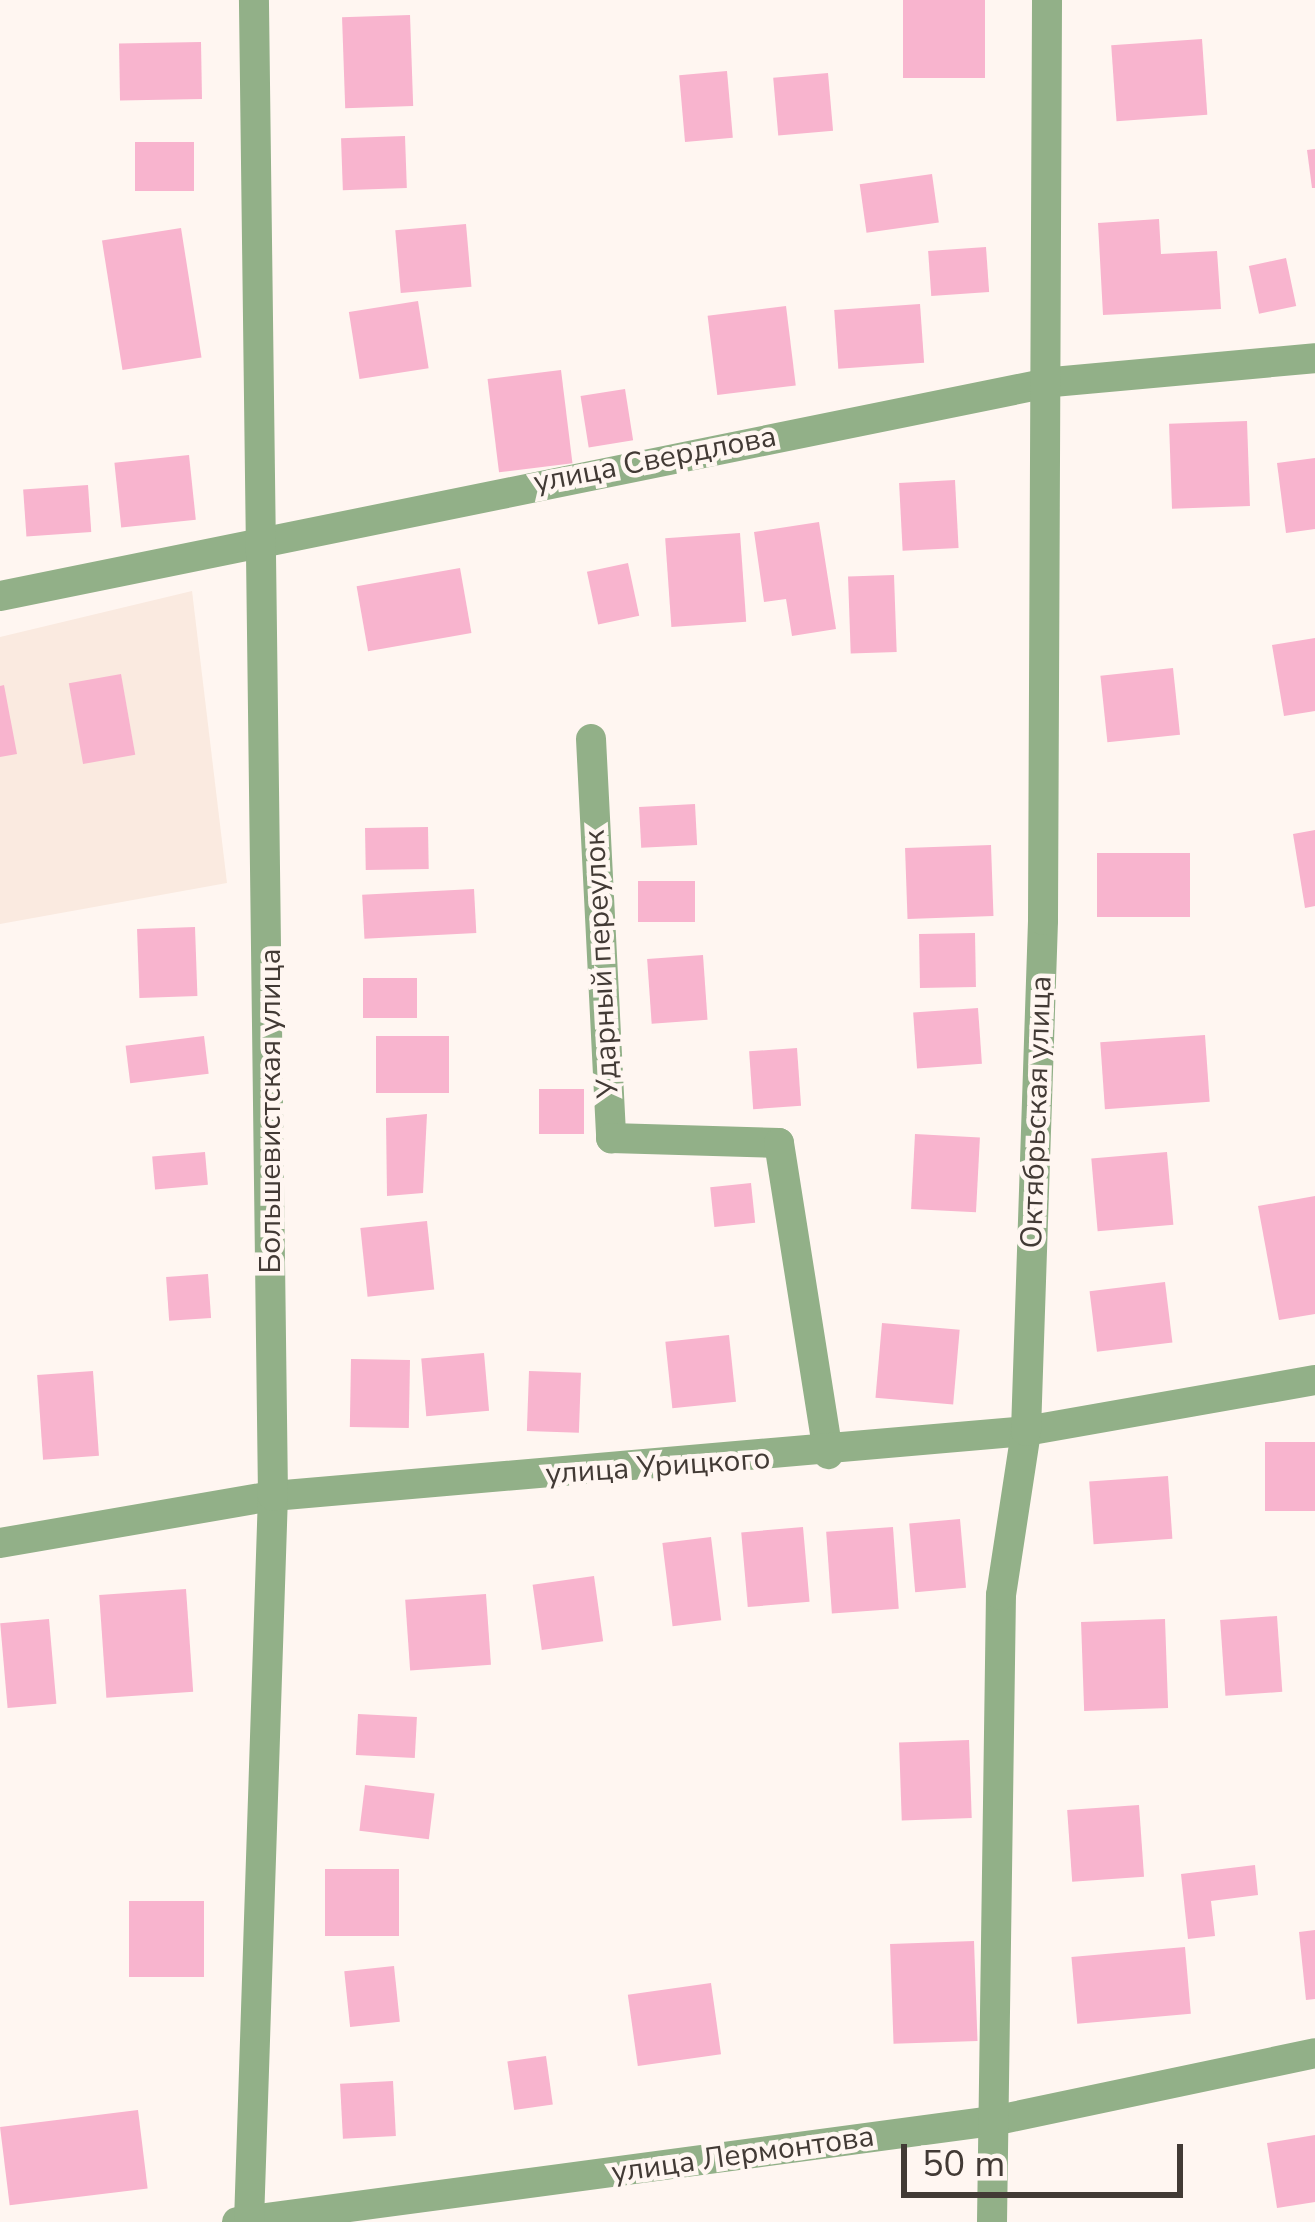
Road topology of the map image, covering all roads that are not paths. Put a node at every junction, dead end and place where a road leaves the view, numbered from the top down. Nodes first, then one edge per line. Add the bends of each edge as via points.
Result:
1 (254, 0) edge
2 (1047, 0) edge
3 (1315, 358) edge
4 (1053, 382) junction
5 (268, 537) junction
6 (0, 596) edge
7 (590, 740) dead end
8 (1315, 1380) edge
9 (1026, 1431) junction
10 (828, 1454) junction
11 (272, 1496) junction
12 (0, 1544) edge
13 (1315, 2053) edge
14 (993, 2121) junction
15 (245, 2221) edge
16 (992, 2222) edge

1 - 5 street, Большевистская улица
2 - 4 street, Октябрьская улица
3 - 4 street, улица Свердлова
4 - 5 street, улица Свердлова
4 - 9 street, Октябрьская улица
5 - 6 street, улица Свердлова
5 - 11 street, Большевистская улица
7 - 10 street, Ударный переулок via 611,1138 779,1143
8 - 9 street, улица Урицкого
9 - 10 street, улица Урицкого
9 - 14 street, Октябрьская улица via 1001,1595
10 - 11 street, улица Урицкого
11 - 12 street, улица Урицкого
11 - 15 street, Большевистская улица
13 - 14 street, улица Лермонтова
14 - 15 street, улица Лермонтова
14 - 16 street, Октябрьская улица

